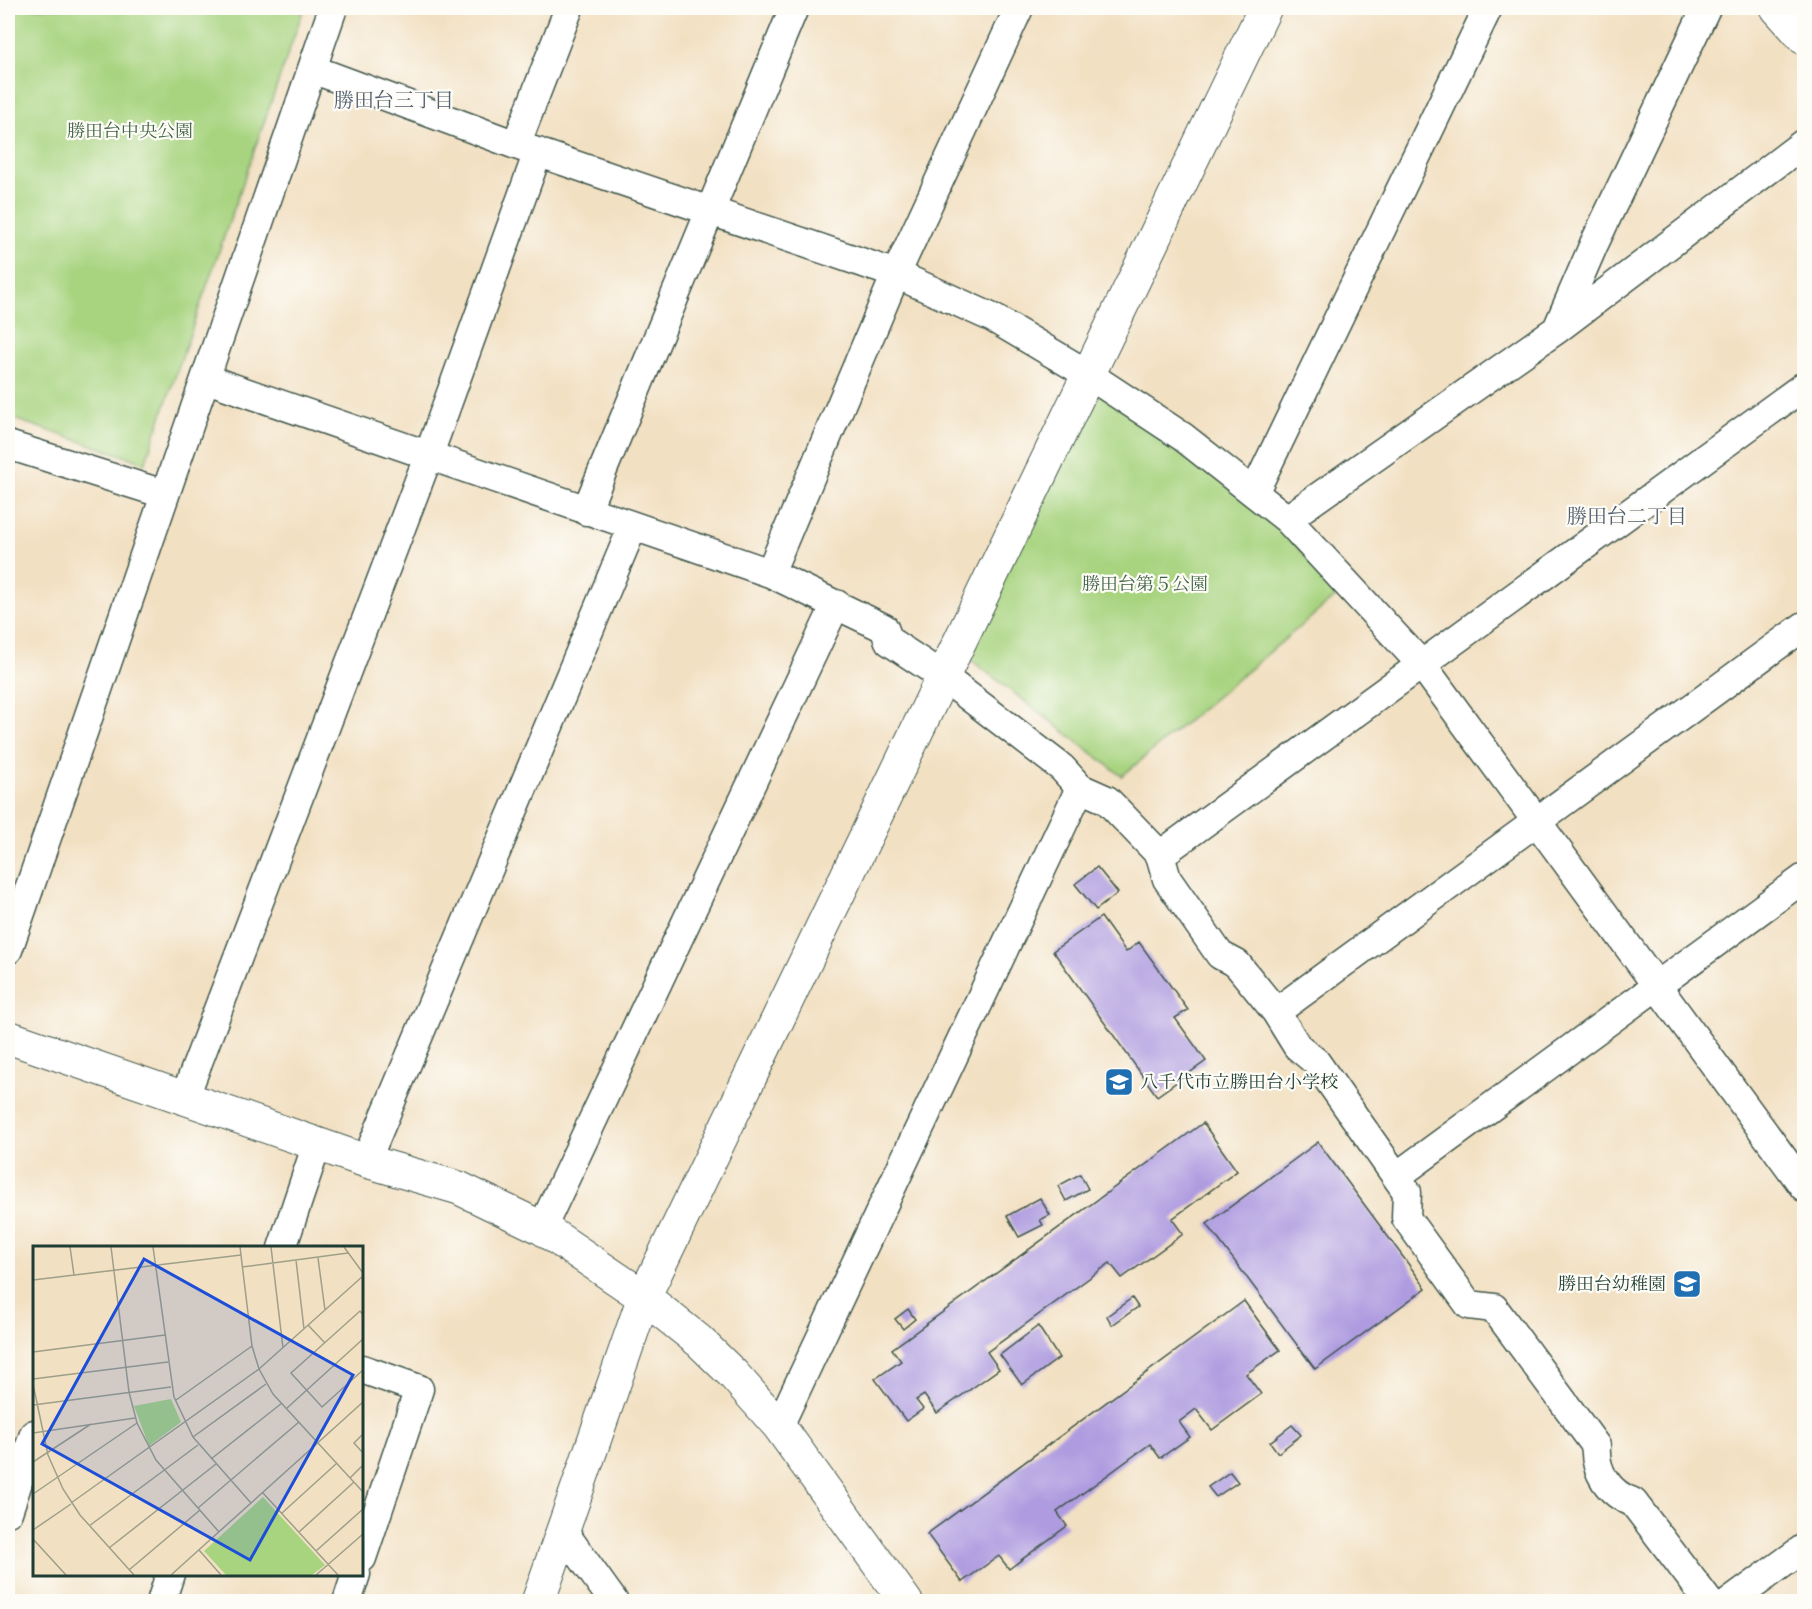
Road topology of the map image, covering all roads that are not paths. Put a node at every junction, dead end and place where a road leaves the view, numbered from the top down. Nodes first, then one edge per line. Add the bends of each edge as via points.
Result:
1 (333, 8) edge
2 (569, 8) edge
3 (794, 8) edge
4 (1019, 8) edge
5 (1266, 8) edge
6 (1488, 8) edge
7 (1706, 8) edge
8 (1777, 8) edge
9 (1804, 38) edge
10 (312, 69) junction
11 (1804, 143) edge
12 (527, 148) junction
13 (708, 211) junction
14 (896, 274) junction
15 (1556, 330) junction
16 (1089, 375) junction
17 (207, 379) junction
18 (1804, 386) edge
19 (8, 445) edge
20 (428, 457) junction
21 (1255, 492) junction
22 (164, 494) junction
23 (586, 511) junction
24 (1287, 519) junction
25 (633, 526) junction
26 (770, 573) junction
27 (836, 604) junction
28 (1804, 626) edge
29 (1423, 666) junction
30 (942, 676) junction
31 (1080, 788) junction
32 (1536, 822) junction
33 (1160, 855) junction
34 (1804, 878) edge
35 (8, 950) edge
36 (1659, 984) junction
37 (1276, 1012) junction
38 (8, 1037) edge
39 (184, 1099) junction
40 (317, 1144) junction
41 (366, 1161) junction
42 (1397, 1176) junction
43 (1804, 1187) edge
44 (542, 1228) junction
45 (283, 1246) edge
46 (644, 1297) junction
47 (363, 1369) edge
48 (780, 1426) junction
49 (33, 1437) edge
50 (8, 1512) edge
51 (563, 1531) junction
52 (1804, 1548) edge
53 (363, 1555) edge
54 (170, 1576) edge
55 (356, 1576) edge
56 (161, 1602) edge
57 (347, 1602) edge
58 (538, 1602) edge
59 (614, 1602) edge
60 (906, 1602) edge
61 (1708, 1602) edge
62 (1730, 1602) edge

1 - 10 street
2 - 12 street
3 - 13 street
4 - 14 street
5 - 16 street
6 - 21 street
7 - 15 street
8 - 9 street
10 - 12 street
10 - 17 street
11 - 15 street
12 - 13 street
12 - 20 street
13 - 14 street
13 - 23 street
14 - 16 street via 993,318
14 - 26 street
15 - 24 street
16 - 21 street via 1183,437
16 - 30 street
17 - 20 street
17 - 22 street
18 - 29 street
19 - 22 street
20 - 23 street
20 - 39 street
21 - 24 street
22 - 35 street
23 - 25 street
24 - 29 street
25 - 26 street
25 - 41 street
26 - 27 street
27 - 30 street via 884,628 889,641
27 - 44 street
28 - 32 street
29 - 32 street
29 - 33 street
30 - 31 street via 1062,768
30 - 46 street
31 - 33 street via 1107,800
31 - 48 street
32 - 36 street
32 - 37 street
33 - 37 street via 1167,879 1220,956 1237,964
34 - 36 street
36 - 42 street
36 - 43 street
37 - 42 street via 1297,1046 1316,1062
38 - 39 street
39 - 40 street
40 - 41 street
40 - 45 street
41 - 44 street via 459,1188
42 - 61 street via 1407,1192 1406,1218 1469,1305 1494,1308 1596,1446 1594,1463 1617,1496 1633,1502
44 - 46 street
46 - 48 street via 699,1341
46 - 51 street
47 - 53 street via 419,1389
48 - 60 street
49 - 50 street
51 - 58 street
51 - 59 street
52 - 62 street
54 - 56 street
55 - 57 street

